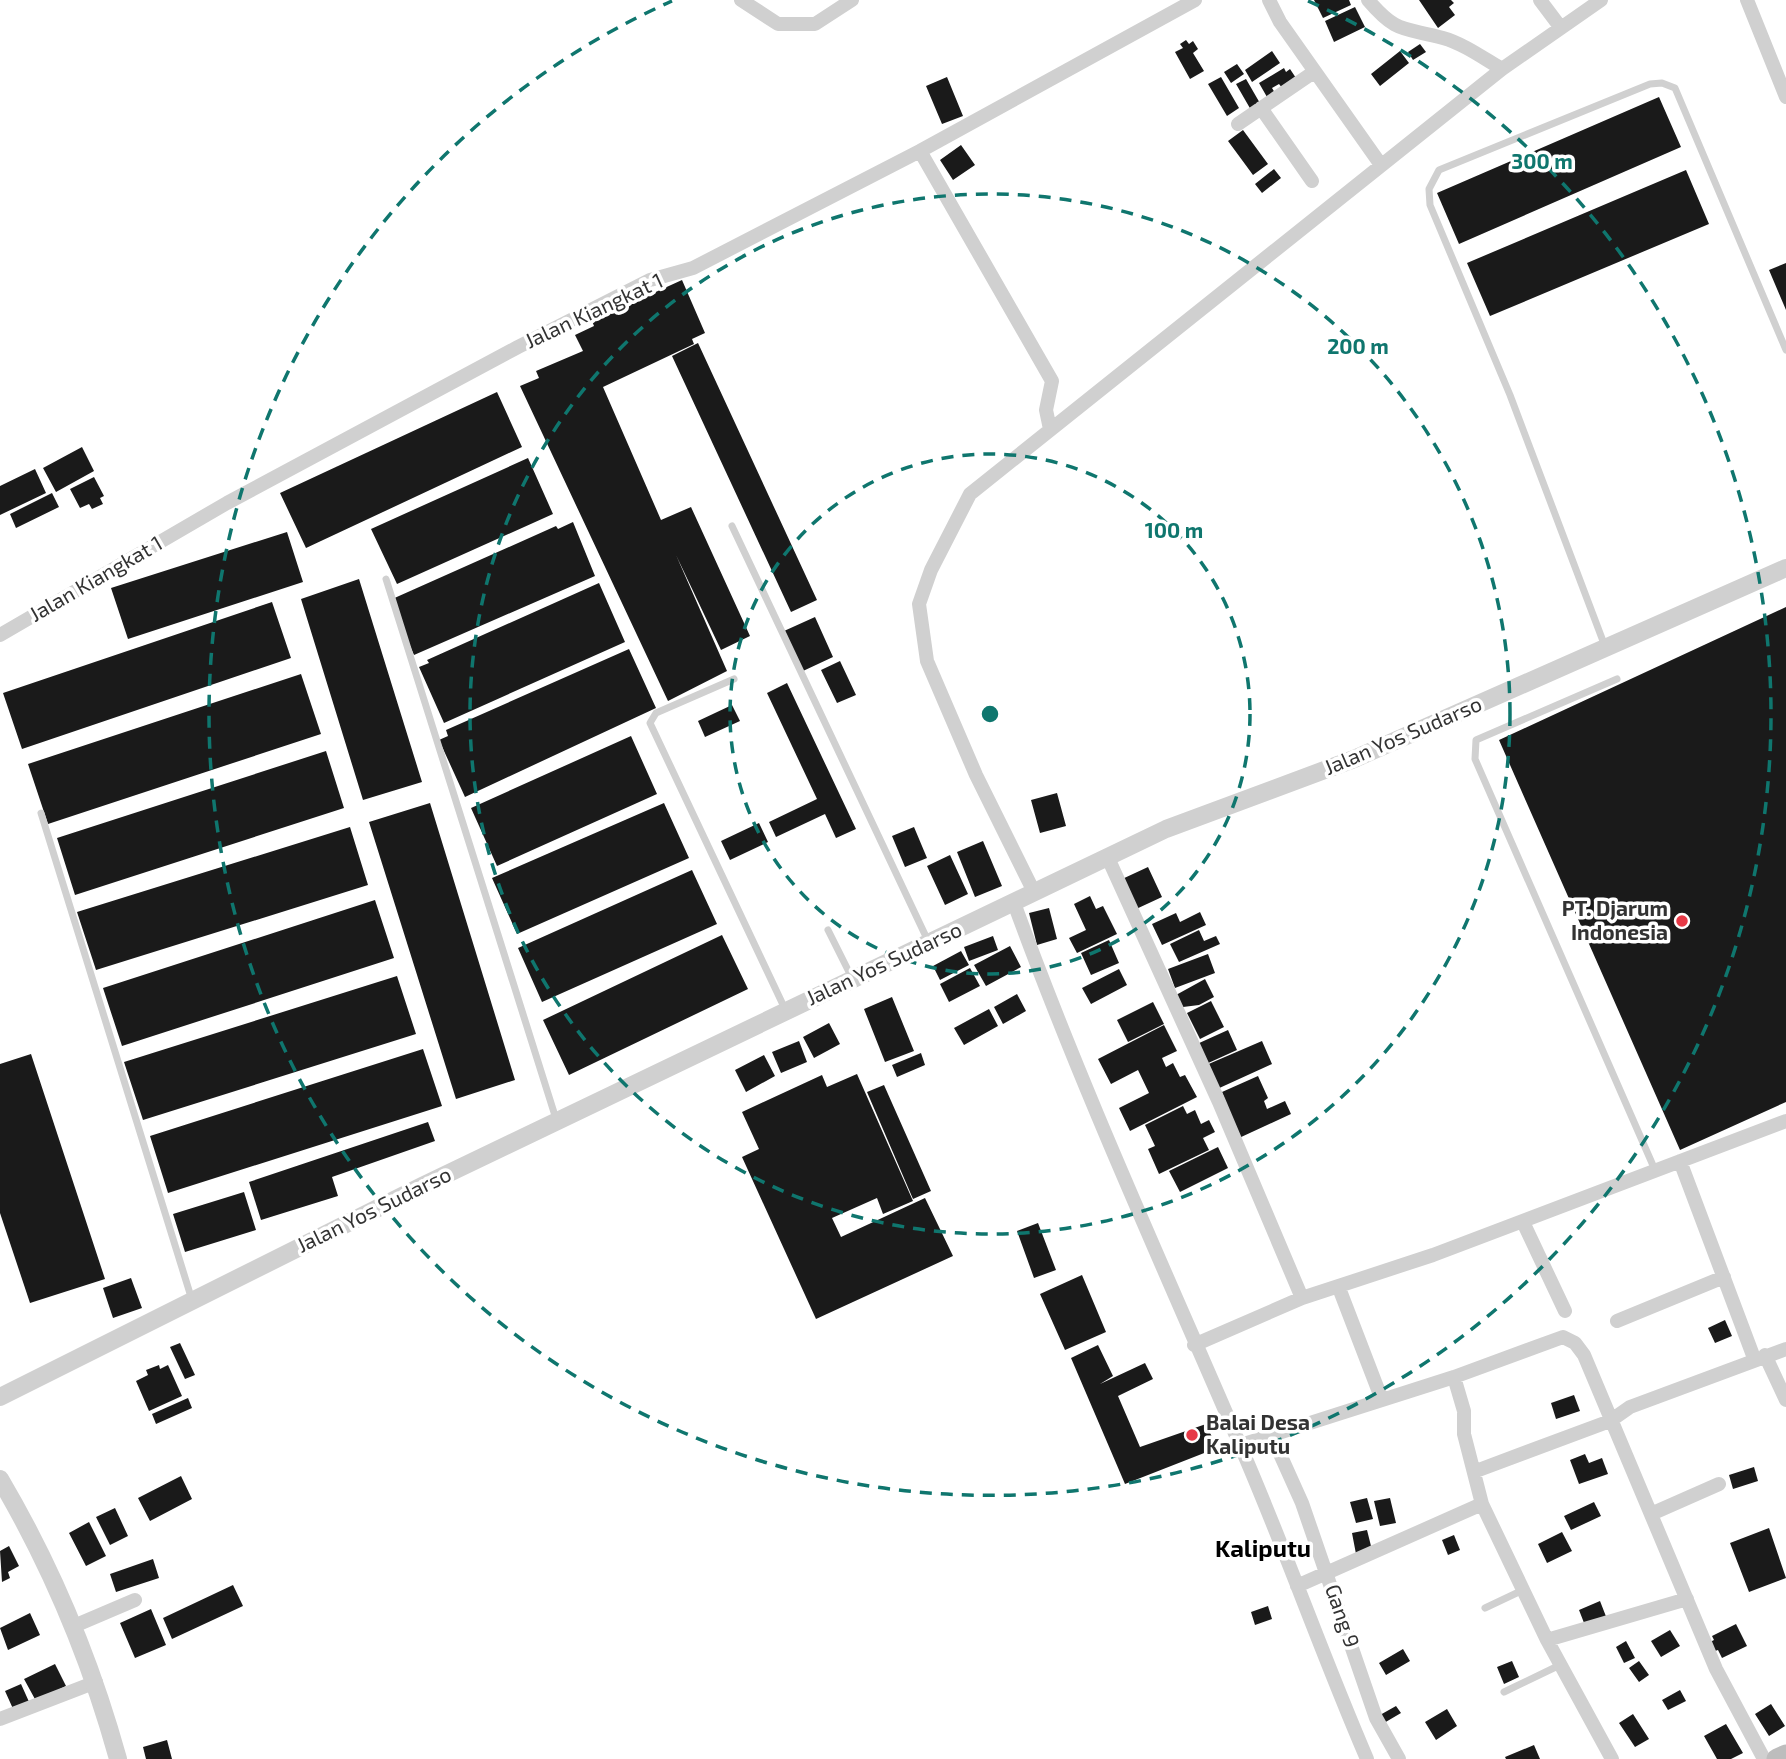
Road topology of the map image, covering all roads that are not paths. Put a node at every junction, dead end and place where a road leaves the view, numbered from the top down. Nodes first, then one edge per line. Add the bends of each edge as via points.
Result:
1 (741, 0) edge
2 (852, 0) edge
3 (1195, 0) edge
4 (1269, 0) edge
5 (1367, 0) edge
6 (1539, 0) edge
7 (1601, 0) edge
8 (1746, 0) edge
9 (1561, 28) junction
10 (1502, 69) junction
11 (1314, 72) junction
12 (1786, 97) edge
13 (1261, 108) junction
14 (1238, 124) dead end
15 (920, 151) junction
16 (1381, 165) junction
17 (1312, 181) dead end
18 (1786, 350) edge
19 (1050, 429) junction
20 (732, 526) dead end
21 (1786, 568) edge
22 (386, 579) dead end
23 (0, 635) edge
24 (1606, 649) junction
25 (734, 679) dead end
26 (1618, 679) dead end
27 (41, 813) dead end
28 (1108, 858) junction
29 (1034, 892) junction
30 (1014, 903) junction
31 (828, 930) dead end
32 (929, 944) junction
33 (852, 979) junction
34 (785, 1010) junction
35 (1786, 1121) edge
36 (557, 1123) junction
37 (1680, 1161) junction
38 (1655, 1171) junction
39 (1523, 1222) junction
40 (1724, 1277) junction
41 (1339, 1288) junction
42 (1301, 1298) junction
43 (192, 1301) junction
44 (1565, 1311) dead end
45 (1617, 1321) dead end
46 (1194, 1345) junction
47 (1786, 1349) edge
48 (1760, 1357) junction
49 (1454, 1377) junction
50 (0, 1397) edge
51 (1786, 1400) edge
52 (1382, 1401) junction
53 (1610, 1421) junction
54 (1271, 1434) junction
55 (1241, 1445) junction
56 (1476, 1471) junction
57 (1719, 1484) dead end
58 (2, 1488) edge
59 (1482, 1504) junction
60 (1651, 1514) junction
61 (1326, 1571) junction
62 (1297, 1586) junction
63 (1524, 1590) junction
64 (135, 1600) dead end
65 (1688, 1600) junction
66 (1485, 1608) dead end
67 (74, 1626) junction
68 (1548, 1640) junction
69 (1561, 1665) junction
70 (96, 1682) junction
71 (1504, 1692) dead end
72 (0, 1719) edge
73 (1786, 1755) edge
74 (118, 1759) edge
75 (1367, 1759) edge
76 (1399, 1759) edge
77 (1612, 1759) edge
78 (1764, 1759) edge
79 (1777, 1759) edge

1 - 2 street via 778,24 815,24
3 - 15 street, Jalan Kiangkat 1
4 - 11 street
5 - 10 street via 1387,23 1444,38
6 - 9 street
7 - 9 street
8 - 12 street
9 - 10 street
10 - 16 street
11 - 13 street
11 - 16 street
13 - 14 street
13 - 17 street
15 - 19 street via 1052,381 1046,410
15 - 23 street, Jalan Kiangkat 1 via 693,268 650,280 518,347 227,503
16 - 19 street
18 - 24 lane via 1675,88 1650,84 1439,170 1429,189 1430,205 1510,396
19 - 29 street via 970,494 919,604 927,661
20 - 32 lane
21 - 24 street, Jalan Yos Sudarso
22 - 36 lane
24 - 28 street, Jalan Yos Sudarso via 1354,760 1166,830
25 - 34 lane via 656,713 650,723
26 - 38 lane via 1476,740 1474,747 1475,759
27 - 43 lane
28 - 29 street, Jalan Yos Sudarso
28 - 42 street via 1219,1102
29 - 30 street, Jalan Yos Sudarso
30 - 32 street, Jalan Yos Sudarso
30 - 46 street via 1046,991
31 - 33 lane
32 - 33 street, Jalan Yos Sudarso
33 - 34 street, Jalan Yos Sudarso
34 - 36 street, Jalan Yos Sudarso
35 - 37 street
36 - 43 street, Jalan Yos Sudarso
37 - 38 street
37 - 40 street
38 - 39 street
39 - 41 street
39 - 44 street
40 - 45 street
40 - 48 street
41 - 42 street
41 - 52 street
42 - 46 street
43 - 50 street, Jalan Yos Sudarso
46 - 55 street
47 - 48 street
48 - 51 street
48 - 53 street via 1630,1407
49 - 52 street
49 - 53 street via 1563,1338 1584,1354
49 - 56 street
52 - 54 street
53 - 56 street
53 - 60 street
54 - 55 street
54 - 61 street, Gang 9
55 - 62 street
56 - 59 street
57 - 60 street
58 - 67 street via 45,1557
59 - 61 street
59 - 63 street
60 - 65 street
61 - 62 street
61 - 76 street, Gang 9 via 1377,1718
62 - 75 street
63 - 66 lane
63 - 68 street
64 - 67 street
65 - 68 street
65 - 78 street via 1716,1669
67 - 70 street
68 - 69 street
69 - 71 lane
69 - 77 street
70 - 72 street
70 - 74 street
73 - 79 main road

